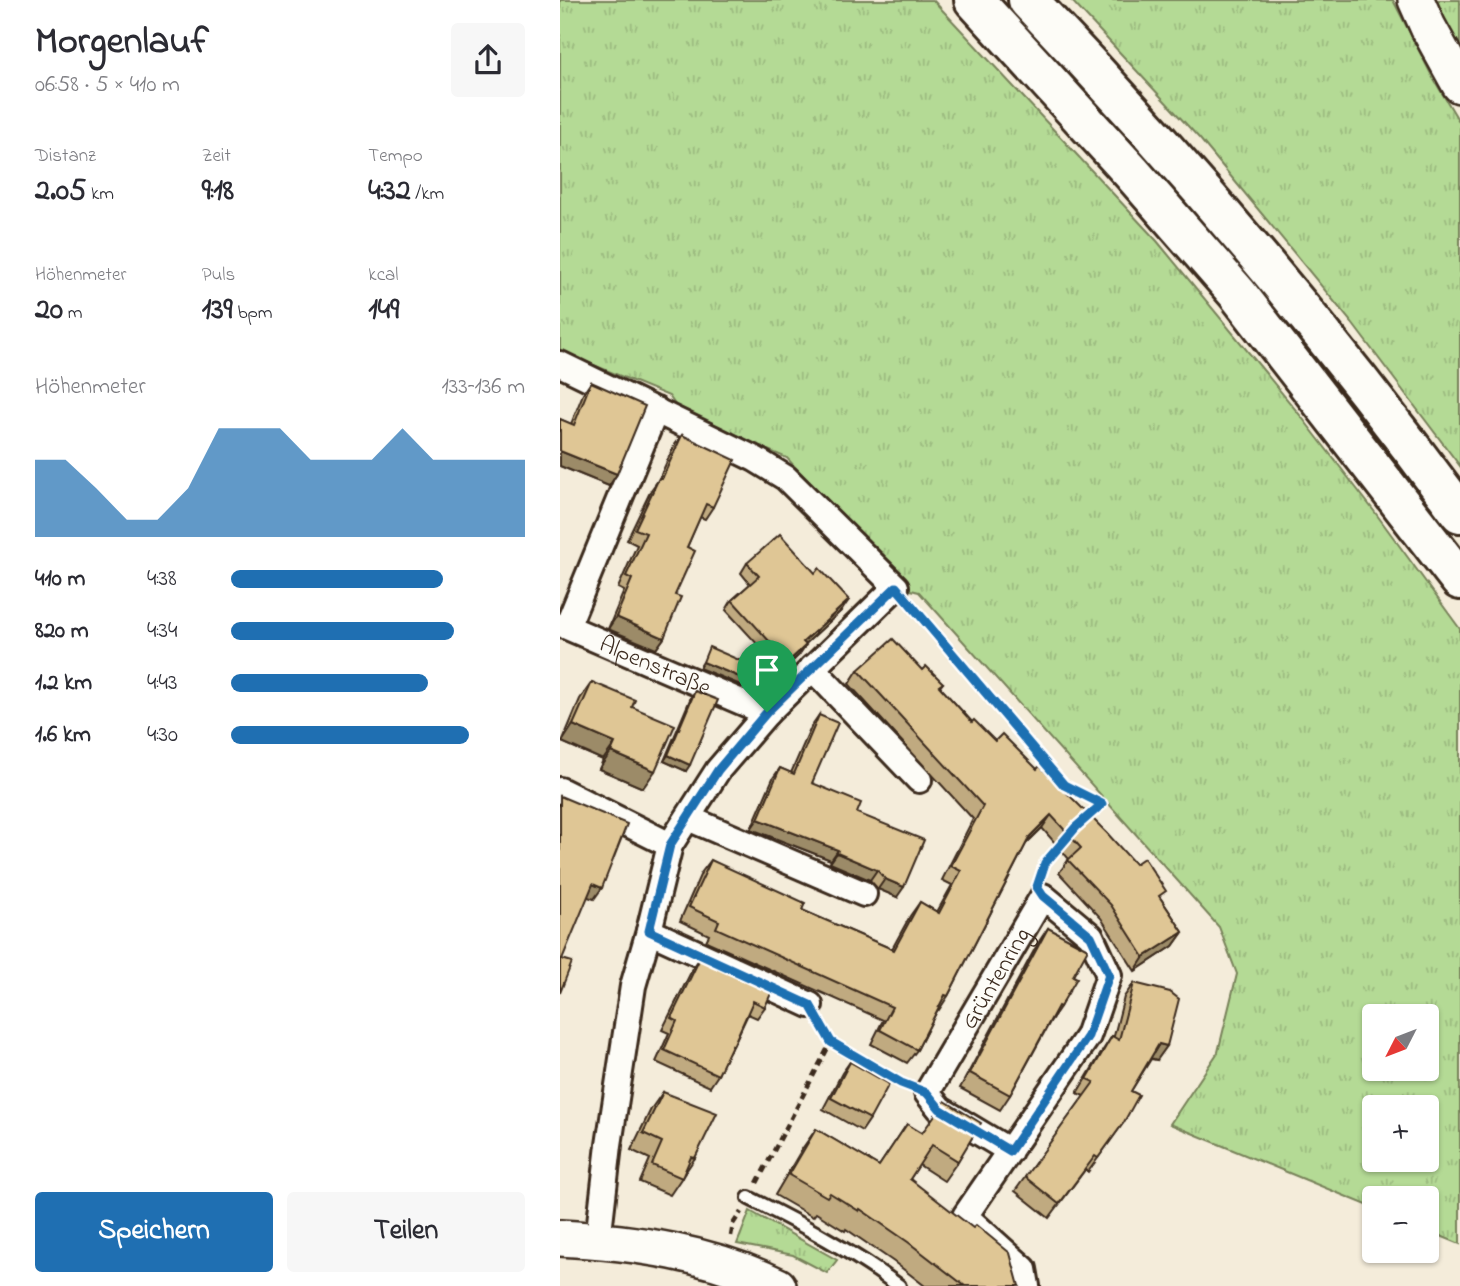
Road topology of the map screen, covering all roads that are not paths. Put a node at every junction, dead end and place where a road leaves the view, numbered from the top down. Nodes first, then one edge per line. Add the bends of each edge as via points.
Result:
1 (974, 0) edge
2 (1028, 0) edge
3 (1416, 0) edge
4 (1460, 85) edge
5 (560, 364) edge
6 (656, 410) junction
7 (1460, 513) edge
8 (1460, 580) edge
9 (812, 668) junction
10 (767, 712) junction
11 (919, 780) dead end
12 (560, 790) edge
13 (688, 818) junction
14 (670, 845) junction
15 (864, 894) dead end
16 (649, 931) junction
17 (810, 1005) road end
18 (1010, 1151) junction
19 (749, 1198) road end
20 (560, 1238) edge
21 (598, 1240) junction
22 (778, 1286) edge
23 (899, 1286) edge
24 (1027, 1286) edge

1 - 8 highway via 1237,293
2 - 7 highway via 1165,146 1277,278
3 - 4 street
5 - 6 street
6 - 9 street via 786,478 896,587
6 - 10 street, Alpenstraße via 567,627
9 - 10 street
9 - 11 street
10 - 13 street via 718,770
12 - 14 street
13 - 14 street
13 - 15 street
14 - 16 street
16 - 17 street
16 - 21 street via 633,986
18 - 18 street, Grüntenring via 1088,1036 1109,975 1091,936 1043,896 927,1093 940,1109
18 - 24 street, Grüntenring via 965,1216 1024,1269
19 - 23 lane via 798,1222
20 - 21 street
21 - 22 street via 725,1264

